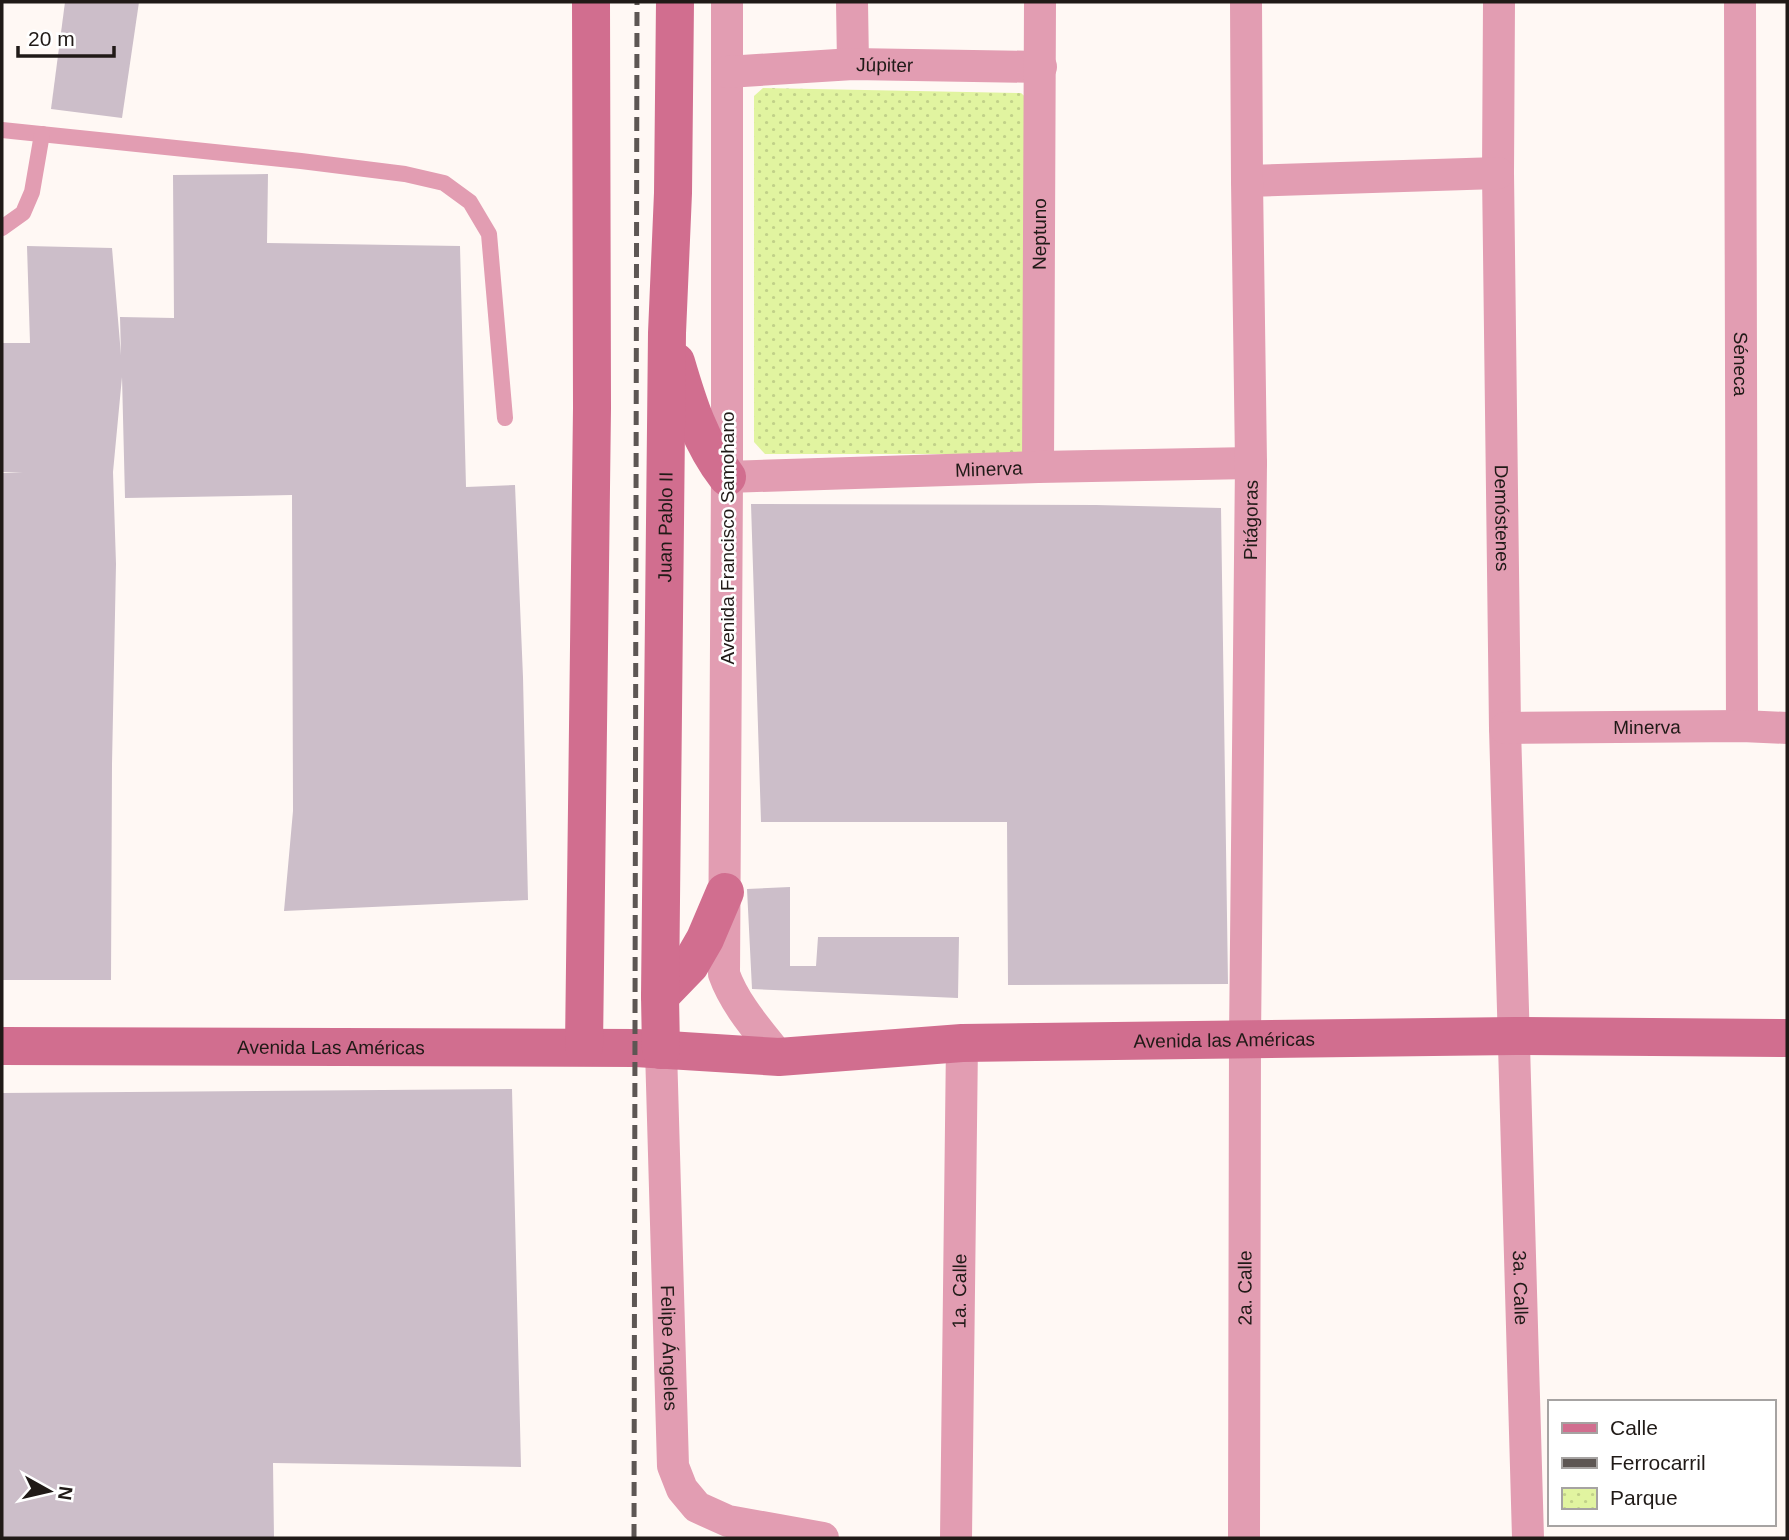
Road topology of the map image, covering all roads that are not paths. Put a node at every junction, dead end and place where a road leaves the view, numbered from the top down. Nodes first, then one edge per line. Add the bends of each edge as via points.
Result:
1 (592, 2) edge
2 (675, 2) edge
3 (727, 2) edge
4 (852, 2) edge
5 (1041, 2) edge
6 (1246, 2) edge
7 (1499, 2) edge
8 (1740, 2) edge
9 (853, 64) junction
10 (1041, 67) junction
11 (727, 72) junction
12 (2, 130) edge
13 (42, 134) junction
14 (1499, 173) junction
15 (1247, 181) junction
16 (2, 228) edge
17 (667, 333) junction
18 (505, 418) dead end
19 (1251, 463) junction
20 (1038, 467) junction
21 (727, 477) junction
22 (1742, 726) junction
23 (1505, 728) junction
24 (1787, 728) edge
25 (725, 892) junction
26 (660, 996) junction
27 (1515, 1036) junction
28 (1245, 1038) junction
29 (1787, 1038) edge
30 (962, 1043) junction
31 (2, 1046) edge
32 (584, 1047) junction
33 (661, 1050) junction
34 (779, 1057) junction
35 (823, 1538) edge
36 (956, 1538) edge
37 (1244, 1538) edge
38 (1528, 1538) edge

1 - 32 main road
2 - 17 main road, Juan Pablo II
3 - 11 street, Avenida Francisco Samohano
4 - 9 street
5 - 10 street, Neptuno
6 - 15 street, Pitágoras
7 - 14 street, Demóstenes
8 - 22 street, Séneca
9 - 10 street, Júpiter
9 - 11 street, Júpiter
10 - 20 street, Neptuno
11 - 21 street, Avenida Francisco Samohano
12 - 13 lane
13 - 16 lane via 32,192 23,212
13 - 18 lane via 314,162 444,183 470,202 489,234
14 - 15 street
14 - 23 street, Demóstenes
15 - 19 street, Pitágoras
17 - 21 main road via 705,443
17 - 26 main road, Juan Pablo II
19 - 20 street, Minerva
19 - 28 street, Pitágoras
20 - 21 street, Minerva
21 - 25 street, Avenida Francisco Samohano
22 - 23 street, Minerva
22 - 24 street, Minerva
23 - 27 street, Demóstenes
25 - 26 main road via 690,965
25 - 34 street, Avenida Francisco Samohano via 724,974 740,1006
26 - 33 main road, Juan Pablo II
27 - 28 main road, Avenida las Américas
27 - 29 main road, Avenida las Américas
27 - 38 street, 3a. Calle
28 - 30 main road, Avenida las Américas
28 - 37 street, 2a. Calle
30 - 34 main road, Avenida las Américas
30 - 36 street, 1a. Calle
31 - 32 main road, Avenida Las Américas
32 - 33 main road, Avenida Las Américas
33 - 34 main road, Avenida las Américas
33 - 35 street, Felipe Ángeles via 673,1466 696,1507 728,1521

